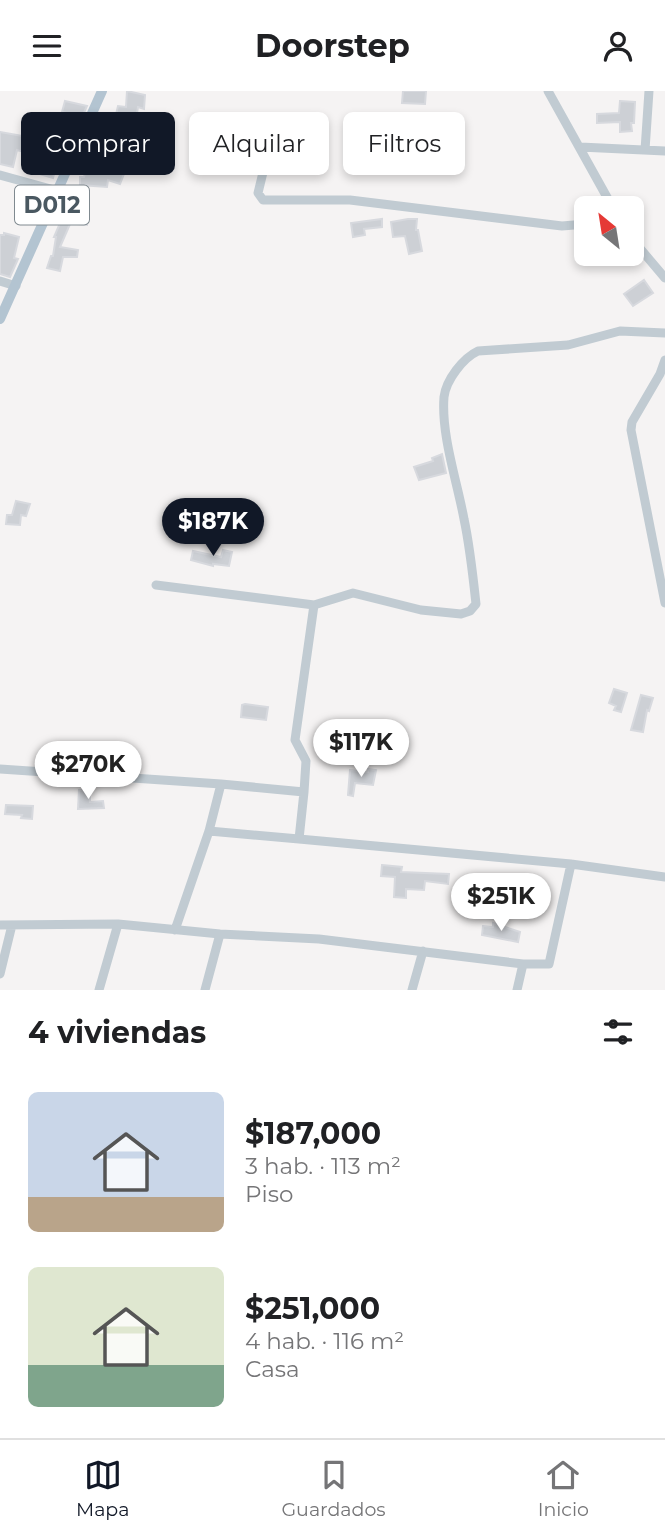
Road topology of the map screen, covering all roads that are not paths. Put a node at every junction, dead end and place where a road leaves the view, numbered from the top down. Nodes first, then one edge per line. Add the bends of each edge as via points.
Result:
1 (100, 91) edge
2 (548, 91) edge
3 (649, 91) edge
4 (580, 147) junction
5 (645, 150) junction
6 (665, 151) edge
7 (0, 174) edge
8 (262, 175) edge
9 (58, 191) junction
10 (607, 196) edge
11 (574, 225) edge
12 (644, 253) edge
13 (665, 278) edge
14 (0, 281) edge
15 (16, 286) junction
16 (0, 319) edge
17 (665, 333) edge
18 (665, 361) edge
19 (156, 585) dead end
20 (665, 603) edge
21 (314, 604) junction
22 (0, 769) edge
23 (221, 784) junction
24 (304, 792) junction
25 (209, 831) junction
26 (299, 839) junction
27 (571, 864) junction
28 (665, 877) edge
29 (118, 924) junction
30 (0, 925) edge
31 (12, 925) junction
32 (175, 930) junction
33 (219, 934) junction
34 (423, 951) junction
35 (523, 964) junction
36 (0, 974) edge
37 (99, 990) edge
38 (205, 990) edge
39 (412, 990) edge
40 (517, 990) edge

1 - 9 main road, D012
2 - 4 street
3 - 5 street
4 - 5 street
4 - 10 street
5 - 6 street
7 - 9 street
8 - 11 street via 258,193 263,200 350,200
9 - 15 main road, D012
12 - 13 street
14 - 15 street
15 - 16 main road, D012
17 - 21 street via 620,331 568,345 472,354 444,395 476,604 461,614 434,612 353,593
18 - 20 street via 631,430
19 - 21 street
21 - 24 street via 295,740 306,761
22 - 23 street
23 - 24 street
23 - 25 street
24 - 26 street
25 - 26 street
25 - 32 street
26 - 27 street
27 - 28 street
27 - 35 street via 549,964
29 - 31 street
29 - 32 street
29 - 37 street
30 - 31 street
31 - 36 street
32 - 33 street
33 - 34 street
33 - 38 street
34 - 35 street
34 - 39 street
35 - 40 street

